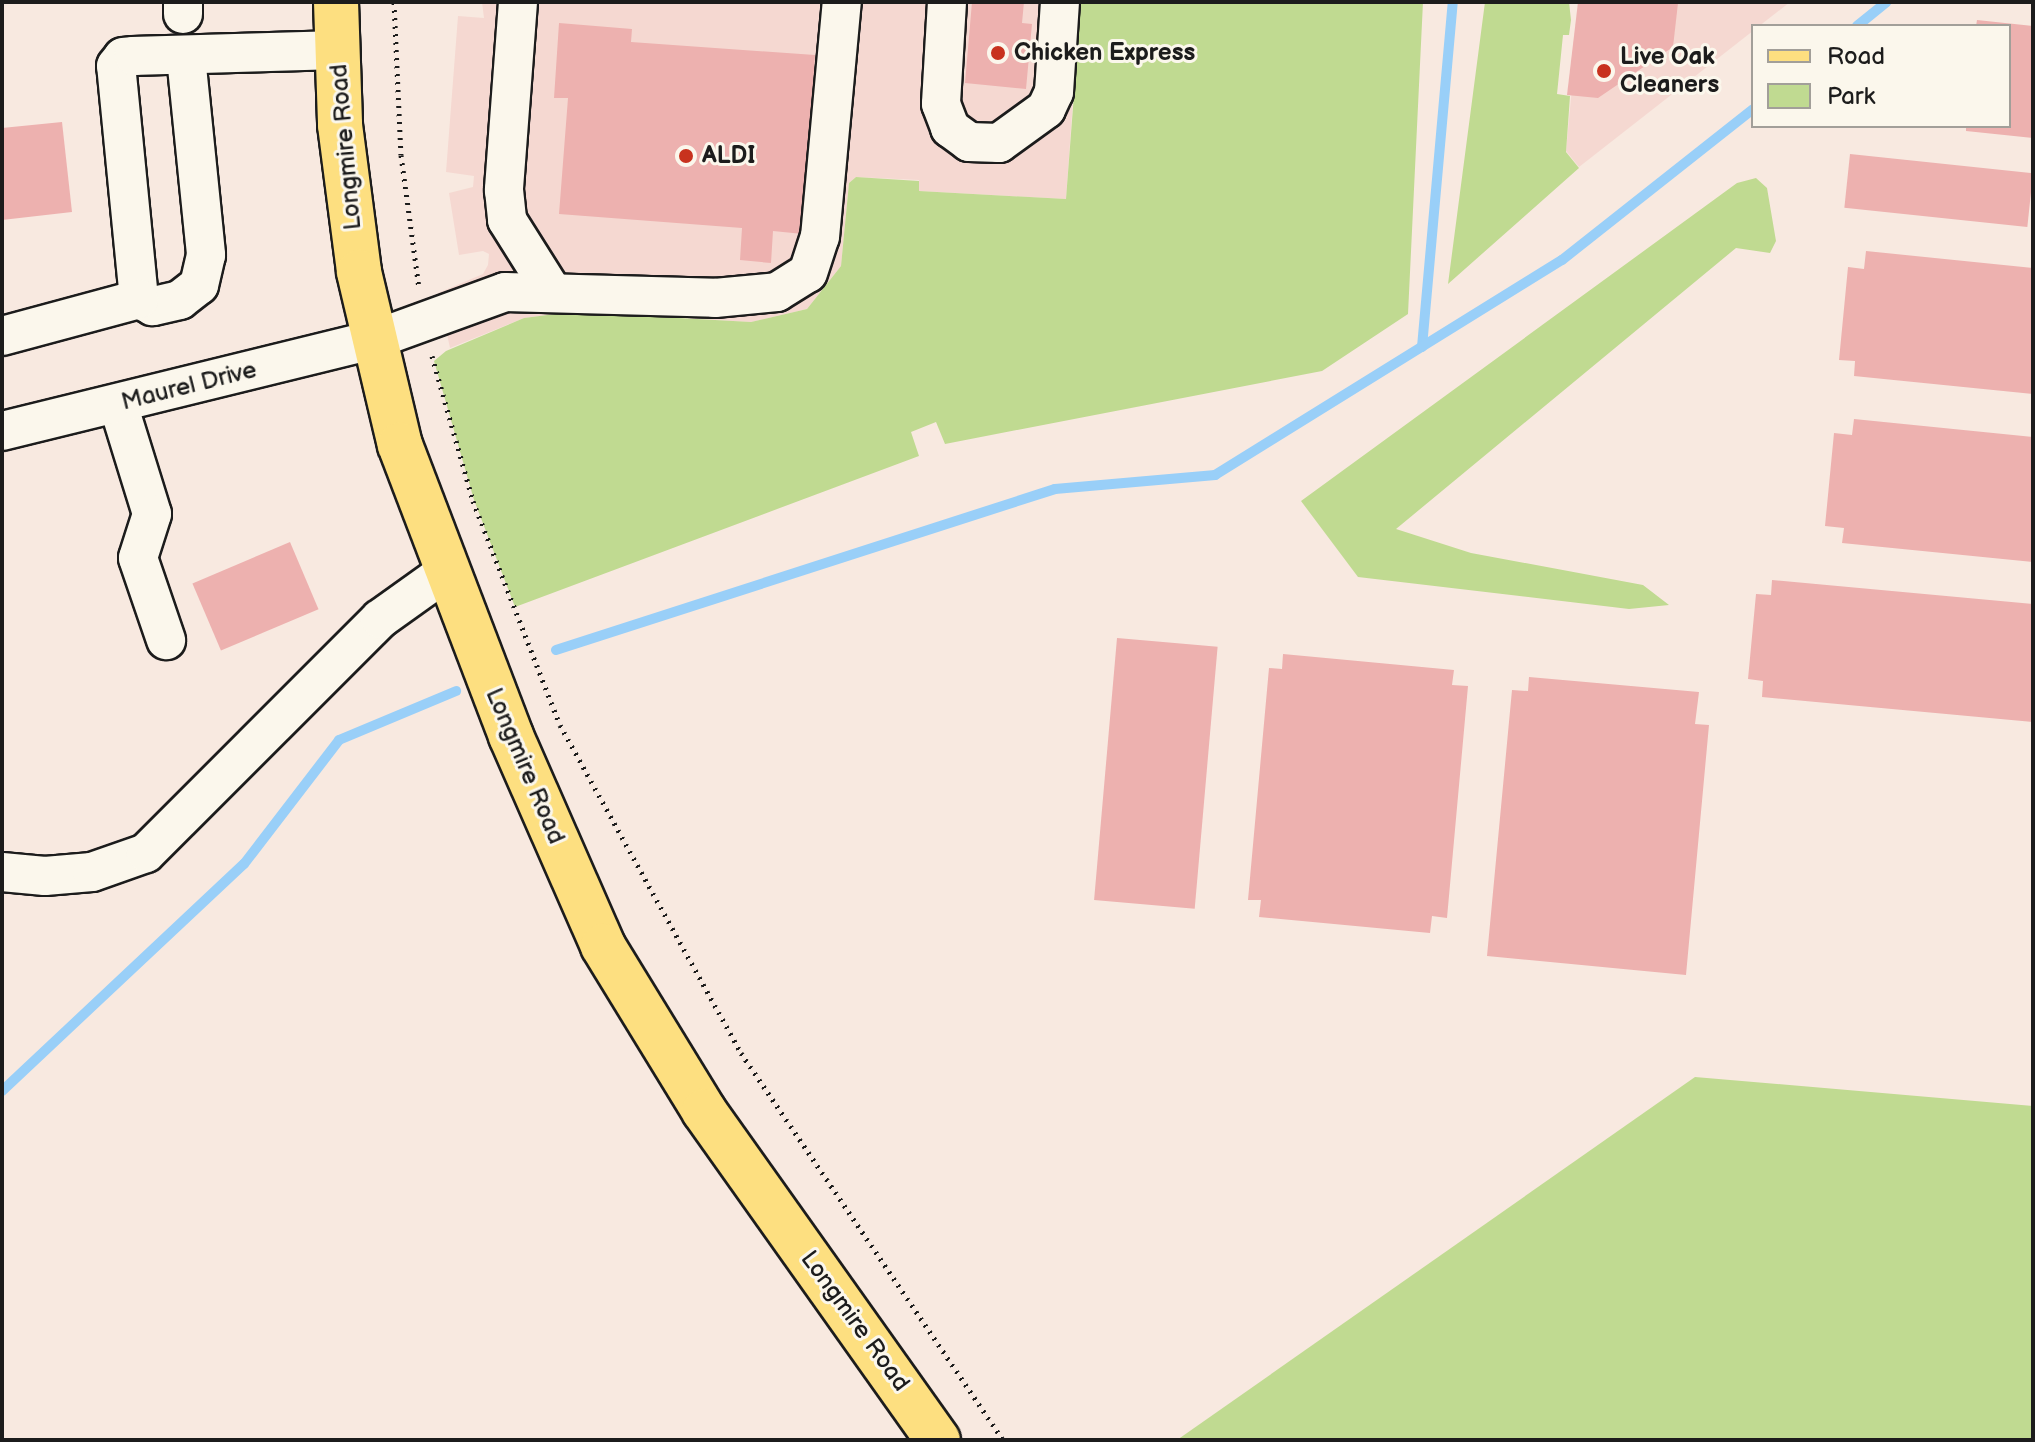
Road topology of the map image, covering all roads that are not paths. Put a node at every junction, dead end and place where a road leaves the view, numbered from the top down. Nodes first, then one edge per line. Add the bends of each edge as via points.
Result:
1 (336, 2) edge
2 (518, 2) edge
3 (842, 2) edge
4 (947, 2) edge
5 (1060, 2) edge
6 (337, 50) junction
7 (186, 57) junction
8 (553, 293) junction
9 (139, 299) junction
10 (2, 336) edge
11 (376, 339) junction
12 (118, 404) junction
13 (2, 431) edge
14 (447, 571) junction
15 (166, 640) dead end
16 (2, 872) edge
17 (938, 1440) edge

1 - 6 main road, Longmire Road
2 - 8 street via 504,190 507,220
3 - 8 street, Maurel Drive via 820,237 808,273 777,292 715,298
4 - 5 street via 941,104 950,128 969,142 999,143 1046,109 1054,92
6 - 7 street
6 - 11 main road, Longmire Road via 345,169 359,272
7 - 9 street via 206,255 199,285 180,300 153,306
7 - 9 street via 123,57 116,66
8 - 11 street, Maurel Drive via 493,294
9 - 10 street
11 - 12 street, Maurel Drive
11 - 14 main road, Longmire Road via 400,445
12 - 13 street, Maurel Drive
12 - 15 street via 152,514 138,558
14 - 16 street via 380,619 146,853 92,872
14 - 17 main road, Longmire Road via 511,736 603,946 704,1111

